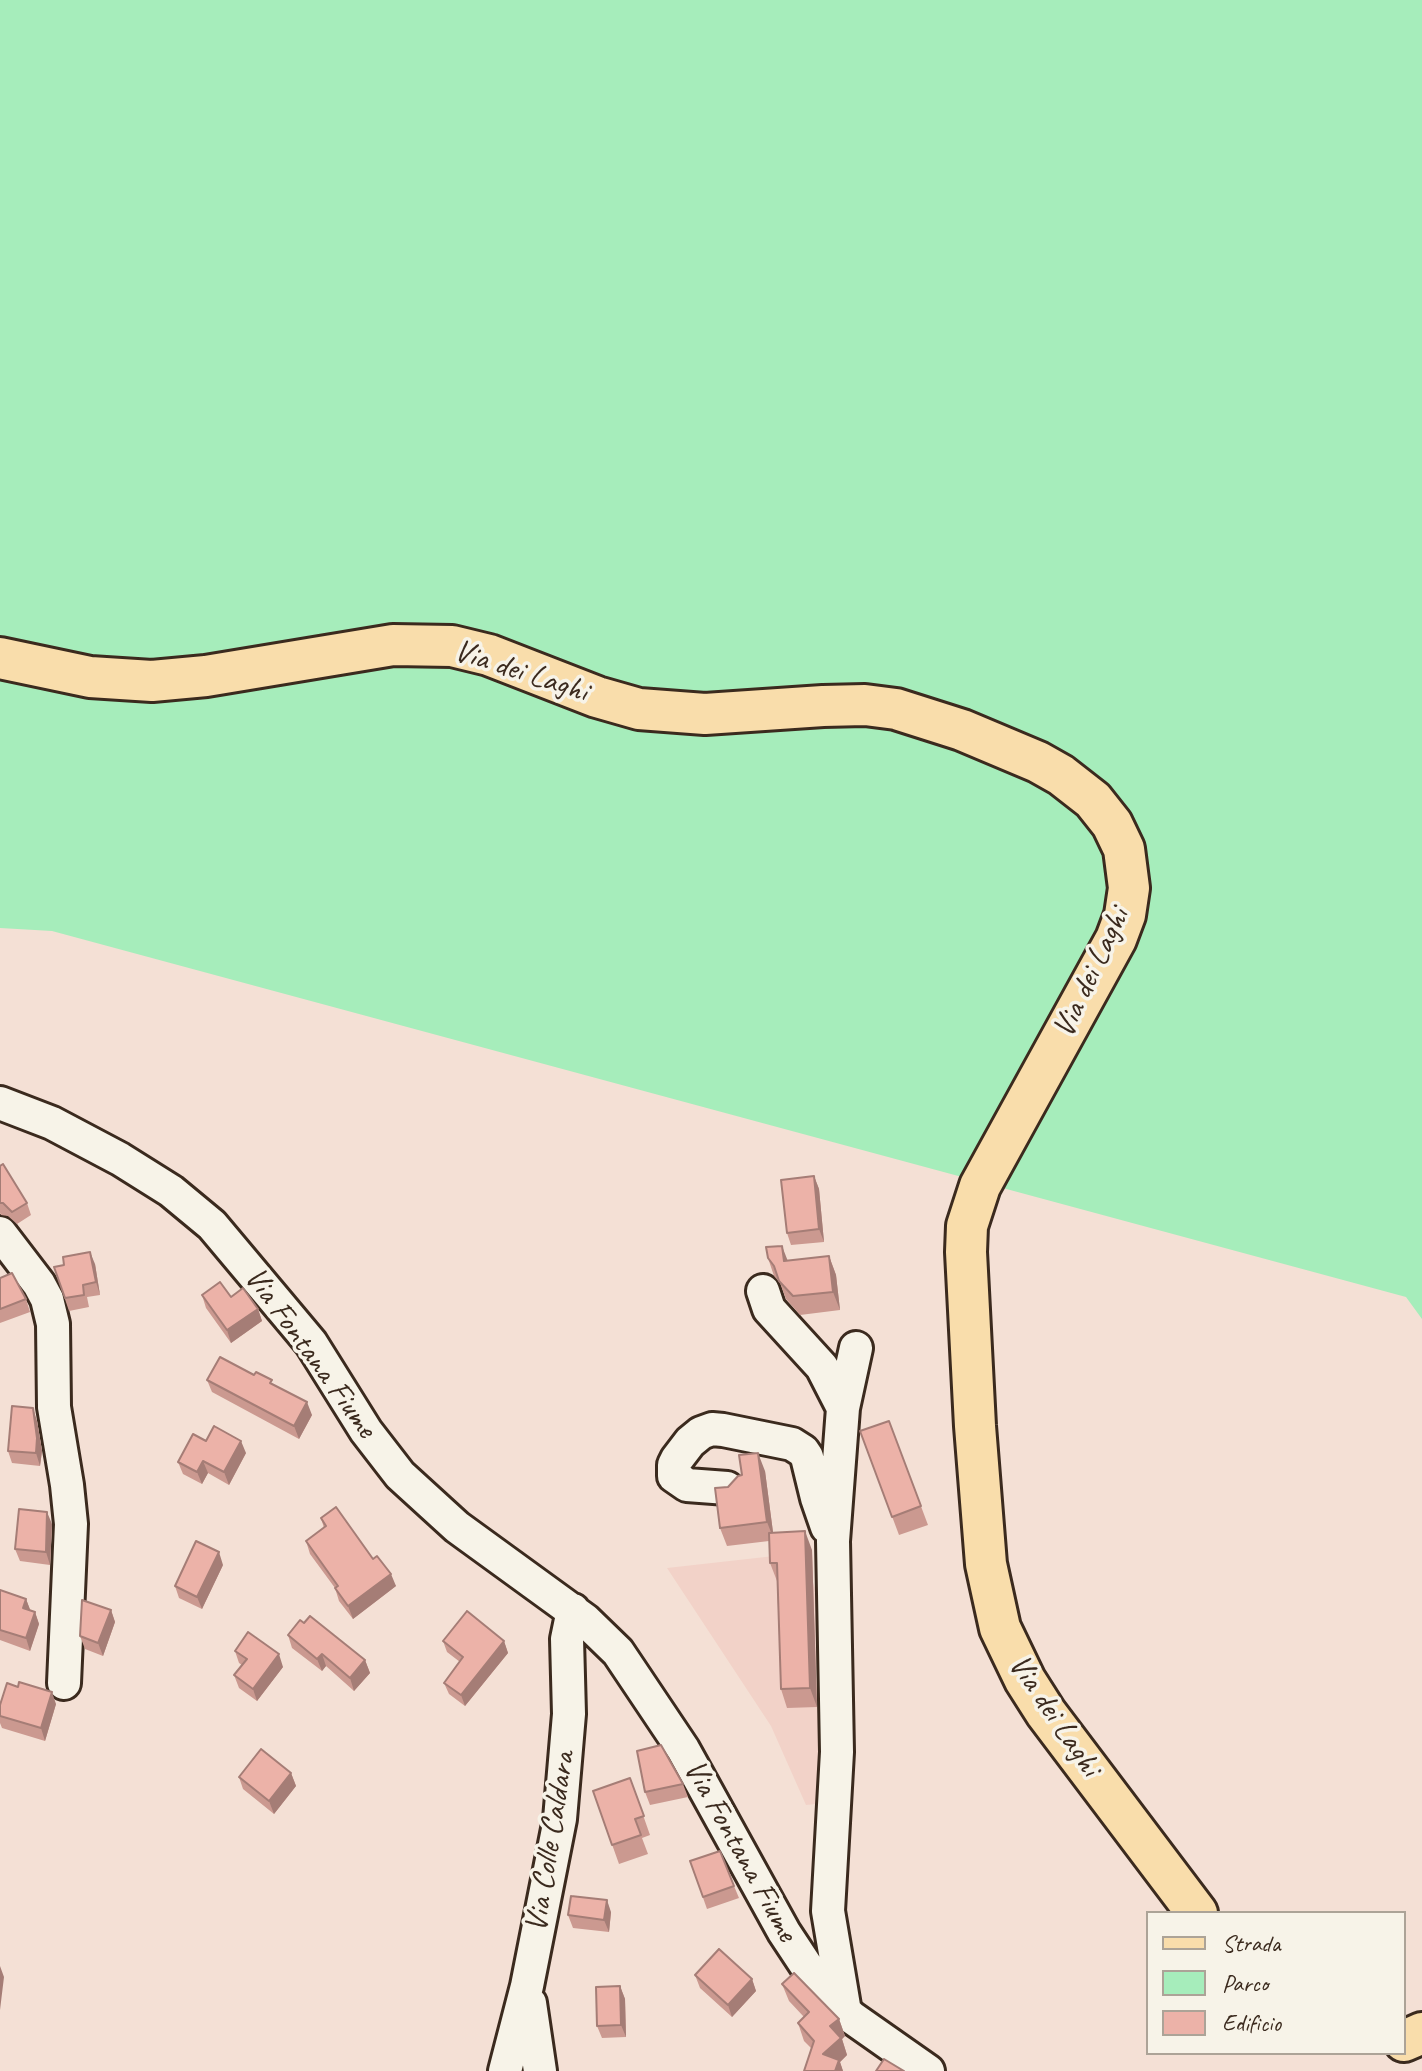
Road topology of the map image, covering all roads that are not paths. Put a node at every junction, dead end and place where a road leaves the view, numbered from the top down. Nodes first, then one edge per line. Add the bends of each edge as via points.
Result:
1 (0, 658) edge
2 (0, 1103) edge
3 (0, 1233) edge
4 (763, 1291) dead end
5 (856, 1348) dead end
6 (843, 1408) junction
7 (727, 1488) edge
8 (833, 1541) junction
9 (568, 1607) junction
10 (64, 1683) dead end
11 (1195, 1911) edge
12 (527, 1986) junction
13 (845, 2012) junction
14 (505, 2071) edge
15 (540, 2071) edge
16 (928, 2071) edge

1 - 11 main road, Via dei Laghi via 90,677 152,681 393,645 452,646 639,709 705,714 852,705 904,711 1038,762 1072,782 1103,811 1119,836 1128,870 1122,923 980,1186 967,1226 986,1564 1000,1628 1025,1680
2 - 9 street, Via Fontana Fiume via 111,1154 201,1214 311,1343 400,1475 443,1515
3 - 10 street via 39,1284 53,1324 54,1407 71,1524
4 - 6 street via 769,1309 822,1367
5 - 6 street
6 - 8 street
7 - 8 street via 687,1485 674,1476 677,1459 701,1433 723,1430 798,1446 807,1457
8 - 13 street via 838,1732 828,1911
9 - 12 street, Via Colle Caldara via 564,1787
9 - 13 street, Via Fontana Fiume via 609,1641 641,1684 705,1787 793,1948
12 - 14 street, Via Colle Caldara
12 - 15 street
13 - 16 street, Via Fontana Fiume

